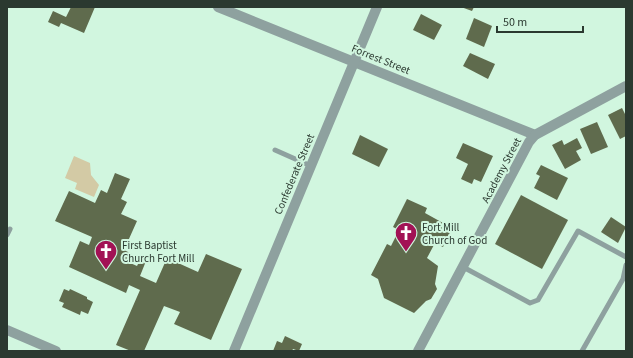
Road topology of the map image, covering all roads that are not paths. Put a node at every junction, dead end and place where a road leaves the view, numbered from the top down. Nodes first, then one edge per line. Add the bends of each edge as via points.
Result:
1 (218, 7) edge
2 (377, 7) edge
3 (354, 61) junction
4 (626, 86) edge
5 (535, 134) junction
6 (275, 150) dead end
7 (311, 166) junction
8 (10, 229) dead end
9 (7, 235) edge
10 (626, 256) edge
11 (626, 265) edge
12 (463, 267) junction
13 (7, 330) edge
14 (37, 347) edge
15 (56, 351) edge
16 (234, 351) edge
17 (418, 351) edge
18 (582, 351) edge

1 - 3 street, Forrest Street
2 - 3 street, Confederate Street
3 - 5 street, Forrest Street
3 - 7 street, Confederate Street
4 - 5 street, Academy Street
5 - 12 street, Academy Street
6 - 7 lane
7 - 16 street, Confederate Street
8 - 9 lane
10 - 12 lane via 578,231 538,300 530,303
11 - 18 lane via 623,278
12 - 17 street, Academy Street
13 - 14 street
14 - 15 street

